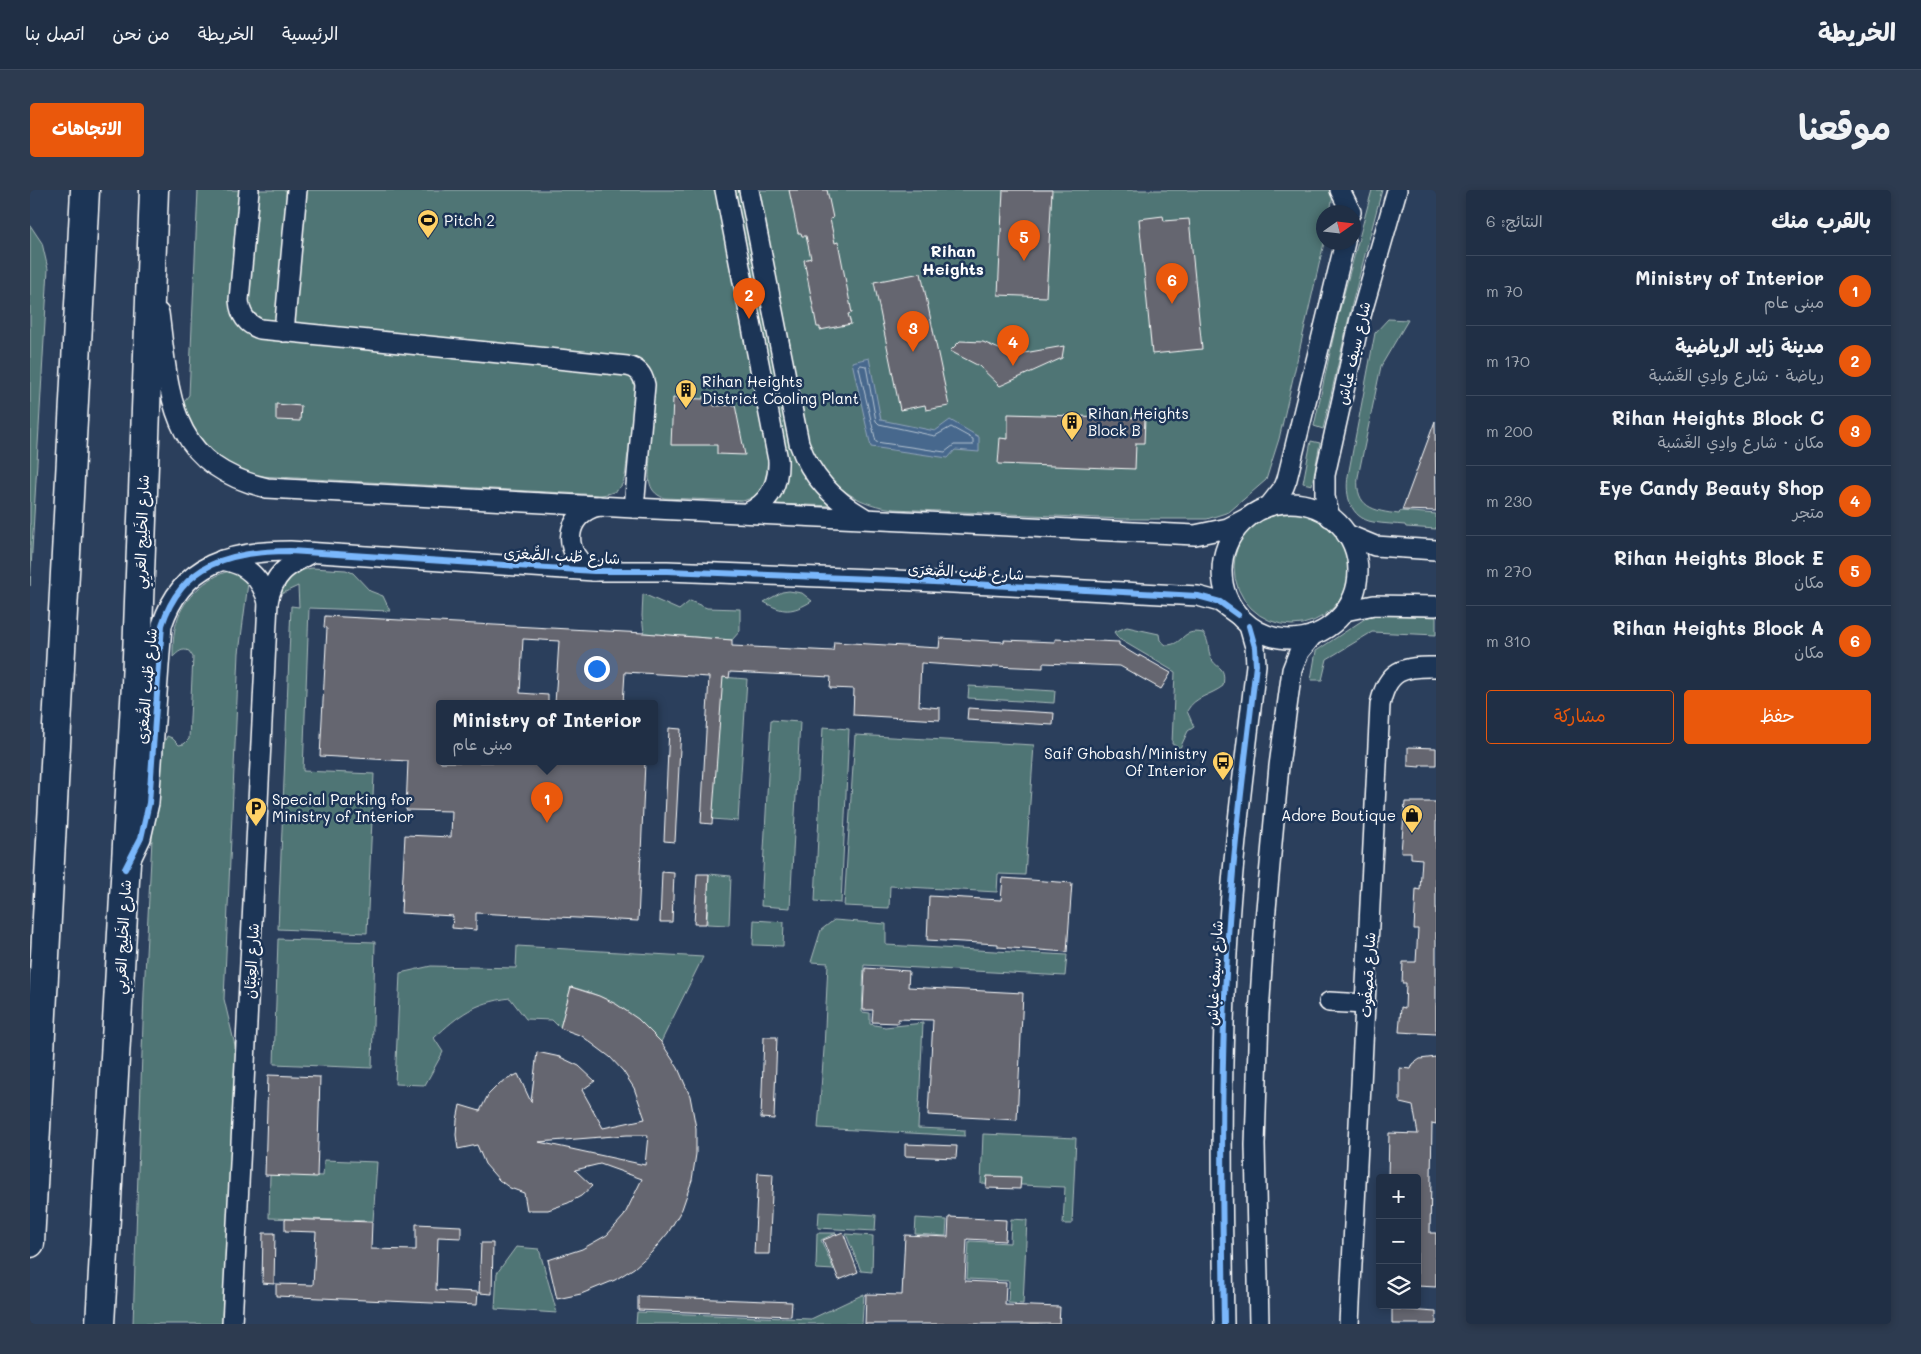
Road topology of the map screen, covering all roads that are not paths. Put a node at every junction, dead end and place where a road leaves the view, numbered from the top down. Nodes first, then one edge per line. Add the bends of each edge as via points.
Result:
1 (85, 190) edge
2 (154, 190) edge
3 (250, 190) edge
4 (297, 190) edge
5 (725, 190) edge
6 (749, 190) edge
7 (1340, 190) edge
8 (1358, 190) edge
9 (1396, 190) edge
10 (1348, 205) edge
11 (1354, 205) edge
12 (1344, 250) edge
13 (152, 258) junction
14 (284, 332) junction
15 (601, 506) junction
16 (1268, 506) junction
17 (634, 508) junction
18 (747, 513) junction
19 (1330, 517) junction
20 (864, 518) junction
21 (1247, 518) junction
22 (1346, 534) junction
23 (1436, 550) edge
24 (311, 553) junction
25 (221, 560) junction
26 (594, 571) junction
27 (268, 602) junction
28 (1436, 606) edge
29 (1345, 611) junction
30 (1243, 620) junction
31 (1313, 635) junction
32 (1436, 667) edge
33 (125, 869) junction
34 (1329, 1002) dead end
35 (1365, 1004) junction
36 (33, 1140) edge
37 (30, 1243) edge
38 (101, 1318) edge
39 (233, 1323) edge
40 (1224, 1324) edge
41 (1258, 1324) edge
42 (1349, 1324) edge

1 - 36 highway
2 - 13 highway, شارع الخَلِيج العَربِي
3 - 14 street via 239,306 244,318 254,327
4 - 14 street
5 - 18 street via 778,465 773,490 762,504
6 - 20 street via 799,443 817,479 839,501
7 - 10 street
8 - 11 street
9 - 19 street, شارع سيف غباش via 1360,319 1325,475 1325,497
12 - 16 street via 1287,479
13 - 15 street via 173,407 193,446 226,474 267,488
13 - 33 highway, شارع الخَلِيج العَربِي via 136,684
14 - 17 street via 632,367 642,374 645,385
15 - 17 street
15 - 26 street via 584,512 572,527 570,536 573,554
16 - 19 street via 1300,504
16 - 21 street
17 - 18 street
18 - 20 street
19 - 22 street
20 - 21 street via 1195,535 1217,531
21 - 30 street via 1232,536 1222,570 1226,594
22 - 23 street via 1375,546
22 - 29 street via 1358,567 1355,590
24 - 25 street, شارع طُنب الصُّغرَى via 262,552
24 - 26 street, شارع طُنب الصُّغرَى
24 - 27 street, شارع العِبَيَّان via 293,562 279,576
25 - 27 street, شارع العِبَيَّان via 243,566 252,573 260,581
25 - 33 street, شارع طُنب الصُّغرَى via 200,570 183,585 170,604 162,625 148,815 137,849
26 - 30 street, شارع طُنب الصُّغرَى via 896,580 1198,596 1220,602
27 - 39 street, شارع العِبَيَّان
28 - 29 street via 1374,605
29 - 31 street via 1330,626
30 - 31 street via 1259,632 1280,638
30 - 40 street, شارع سيف غباش via 1255,647 1256,665 1234,868 1223,1032
31 - 41 street via 1299,652 1292,670 1265,920 1255,1146
32 - 35 street, شارع مَصفُوت via 1414,666 1400,670 1389,680 1382,694
33 - 38 highway, شارع الخَلِيج العَربِي
34 - 35 street
35 - 42 street, شارع مَصفُوت
36 - 37 highway

